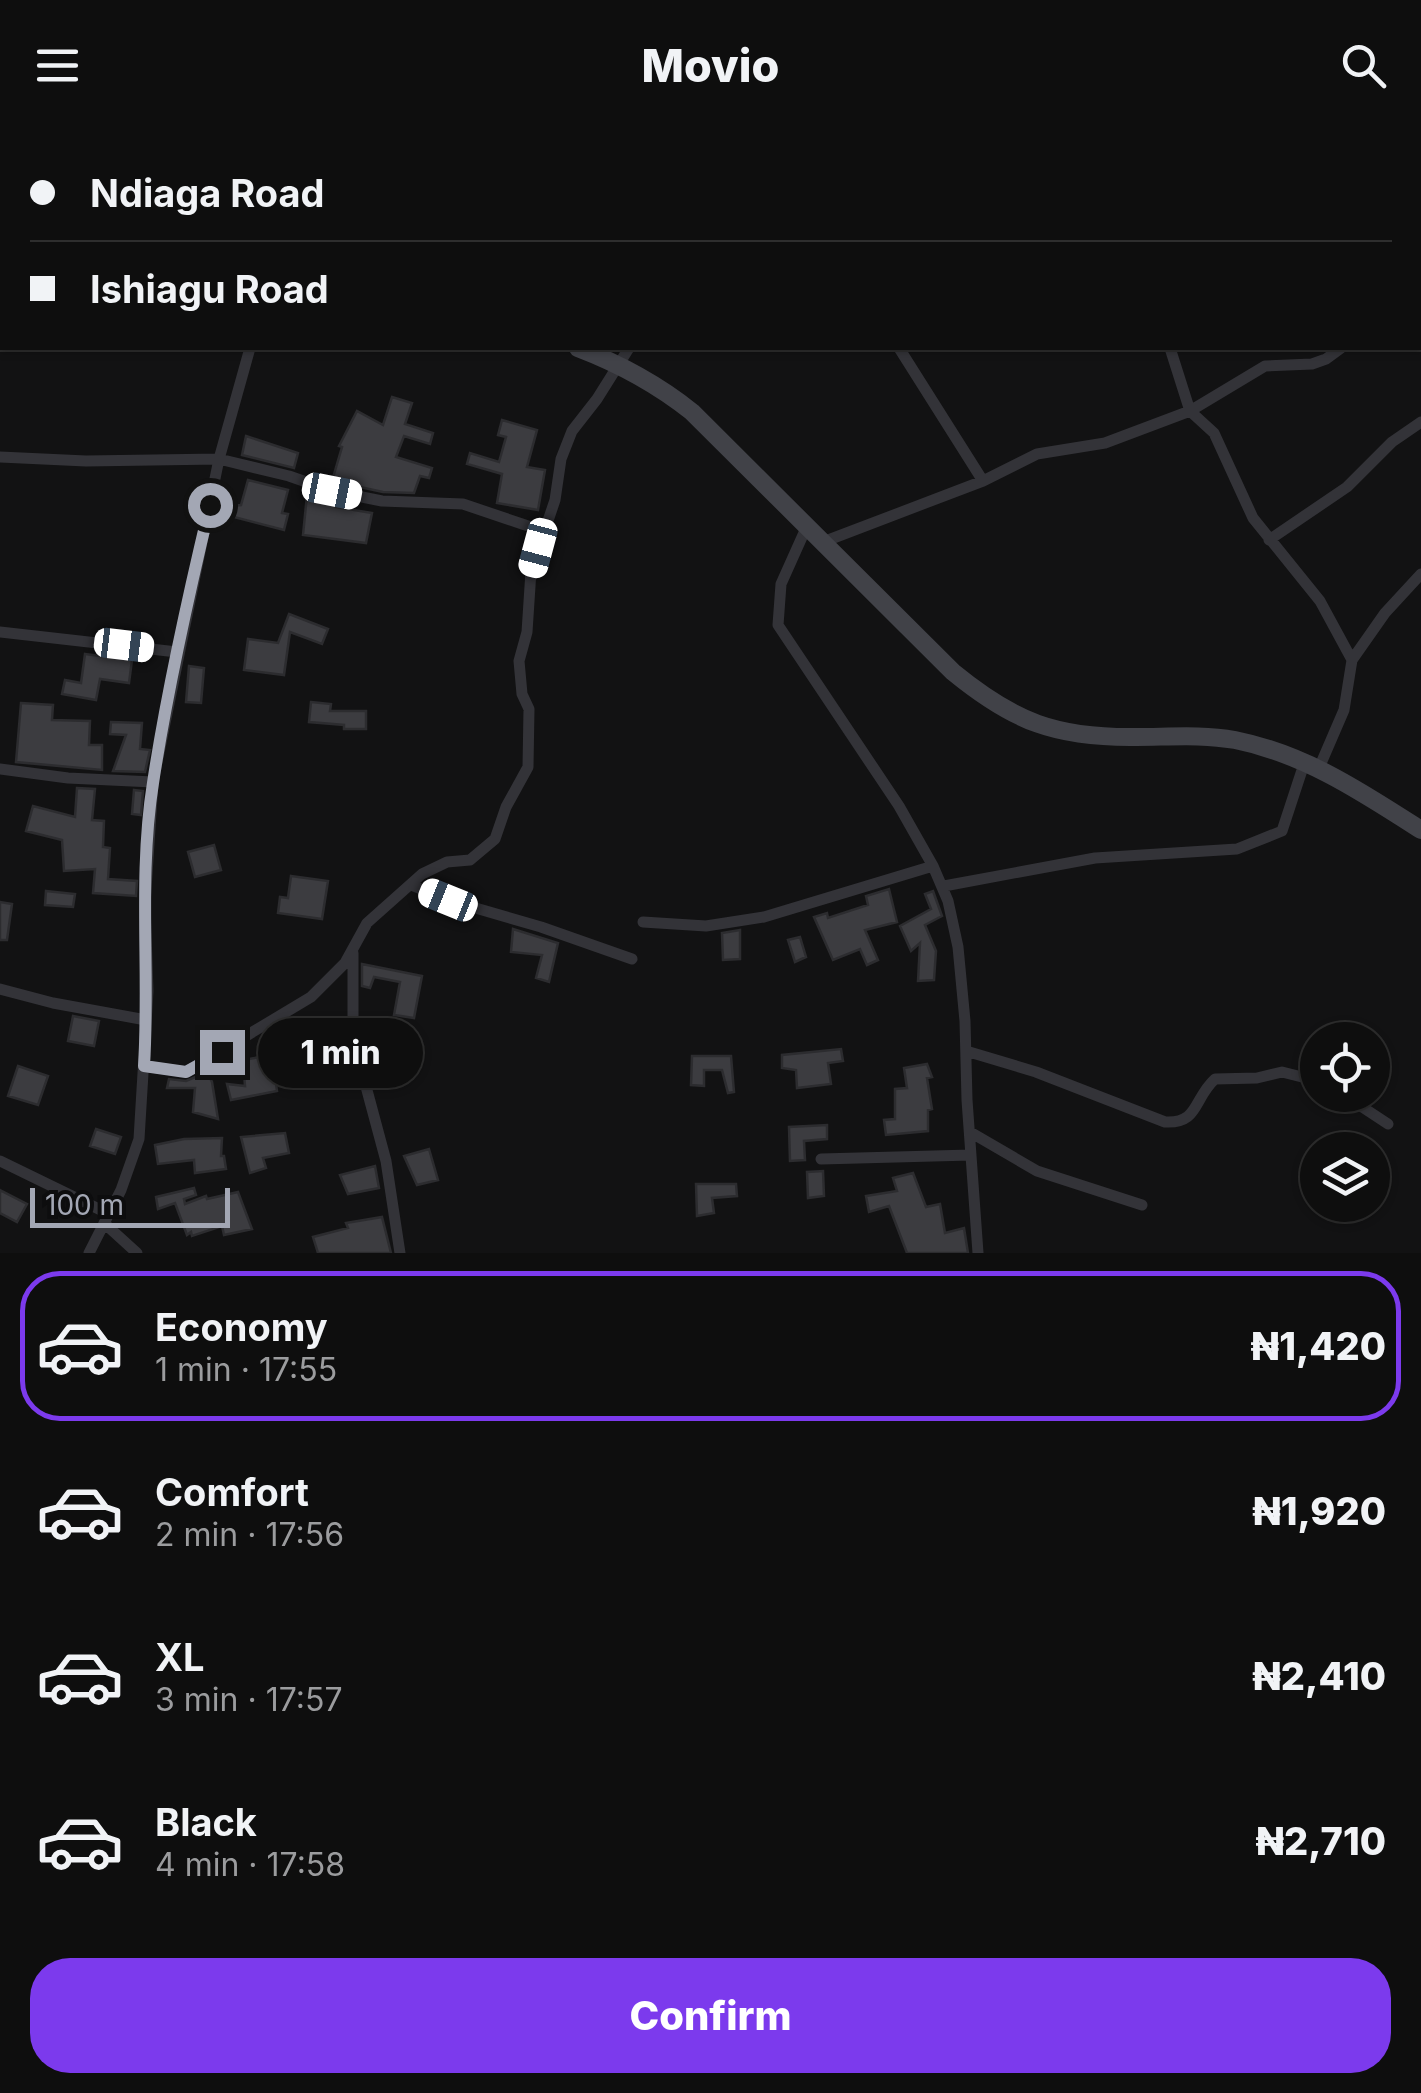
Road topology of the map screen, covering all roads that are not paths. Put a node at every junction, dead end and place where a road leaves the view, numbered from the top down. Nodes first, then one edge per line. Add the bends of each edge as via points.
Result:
1 (249, 350) edge
2 (590, 350) edge
3 (899, 350) edge
4 (1171, 350) edge
5 (1338, 350) edge
6 (624, 356) edge
7 (1190, 411) junction
8 (1421, 422) edge
9 (0, 457) edge
10 (219, 459) junction
11 (983, 481) junction
12 (807, 526) junction
13 (543, 531) junction
14 (1269, 540) junction
15 (824, 542) junction
16 (1421, 574) edge
17 (0, 632) edge
18 (177, 652) junction
19 (1352, 660) junction
20 (1312, 765) junction
21 (0, 769) edge
22 (153, 782) junction
23 (1421, 830) edge
24 (933, 866) junction
25 (411, 885) junction
26 (944, 886) junction
27 (644, 922) dead end
28 (353, 948) junction
29 (632, 960) dead end
30 (0, 989) edge
31 (146, 1020) junction
32 (966, 1050) junction
33 (144, 1066) junction
34 (1300, 1076) edge
35 (1370, 1112) edge
36 (1388, 1124) dead end
37 (970, 1132) junction
38 (971, 1155) junction
39 (821, 1159) dead end
40 (0, 1161) edge
41 (1142, 1205) dead end
42 (107, 1218) junction
43 (89, 1253) edge
44 (137, 1253) edge
45 (400, 1253) edge
46 (978, 1253) edge

1 - 10 street
2 - 6 main road
3 - 11 street
4 - 7 street
5 - 7 street via 1312,364 1265,366
6 - 12 main road via 692,412
6 - 13 street via 564,445
7 - 11 street via 1105,443 1038,454
7 - 14 street via 1214,433
8 - 14 street via 1347,486
9 - 10 street
10 - 13 street via 382,501 462,504
10 - 18 street
11 - 15 street
12 - 15 main road
12 - 24 street via 782,584 776,613 782,636
13 - 25 street via 518,661 528,709 528,767 495,839 470,860 432,867
14 - 19 street via 1320,600
15 - 20 main road via 952,672 1036,724 1072,735 1230,739
16 - 19 street
17 - 18 street
18 - 22 street
19 - 20 street via 1344,710
20 - 23 main road
20 - 26 street via 1282,831 1237,849 1096,858
21 - 22 street
22 - 31 street
24 - 26 street
24 - 27 street via 764,918 706,926
25 - 28 street via 367,923
25 - 29 street
26 - 32 street via 958,947
28 - 33 street via 311,996 222,1052 186,1072
28 - 45 street via 353,1038 386,1162
30 - 31 street
31 - 33 street
32 - 34 street via 1165,1122 1189,1118 1215,1080 1282,1072
32 - 37 street
33 - 42 street via 139,1139
35 - 36 street
37 - 38 street
37 - 41 street via 1038,1171
38 - 39 street
38 - 46 street
40 - 42 street
42 - 43 street
42 - 44 street

